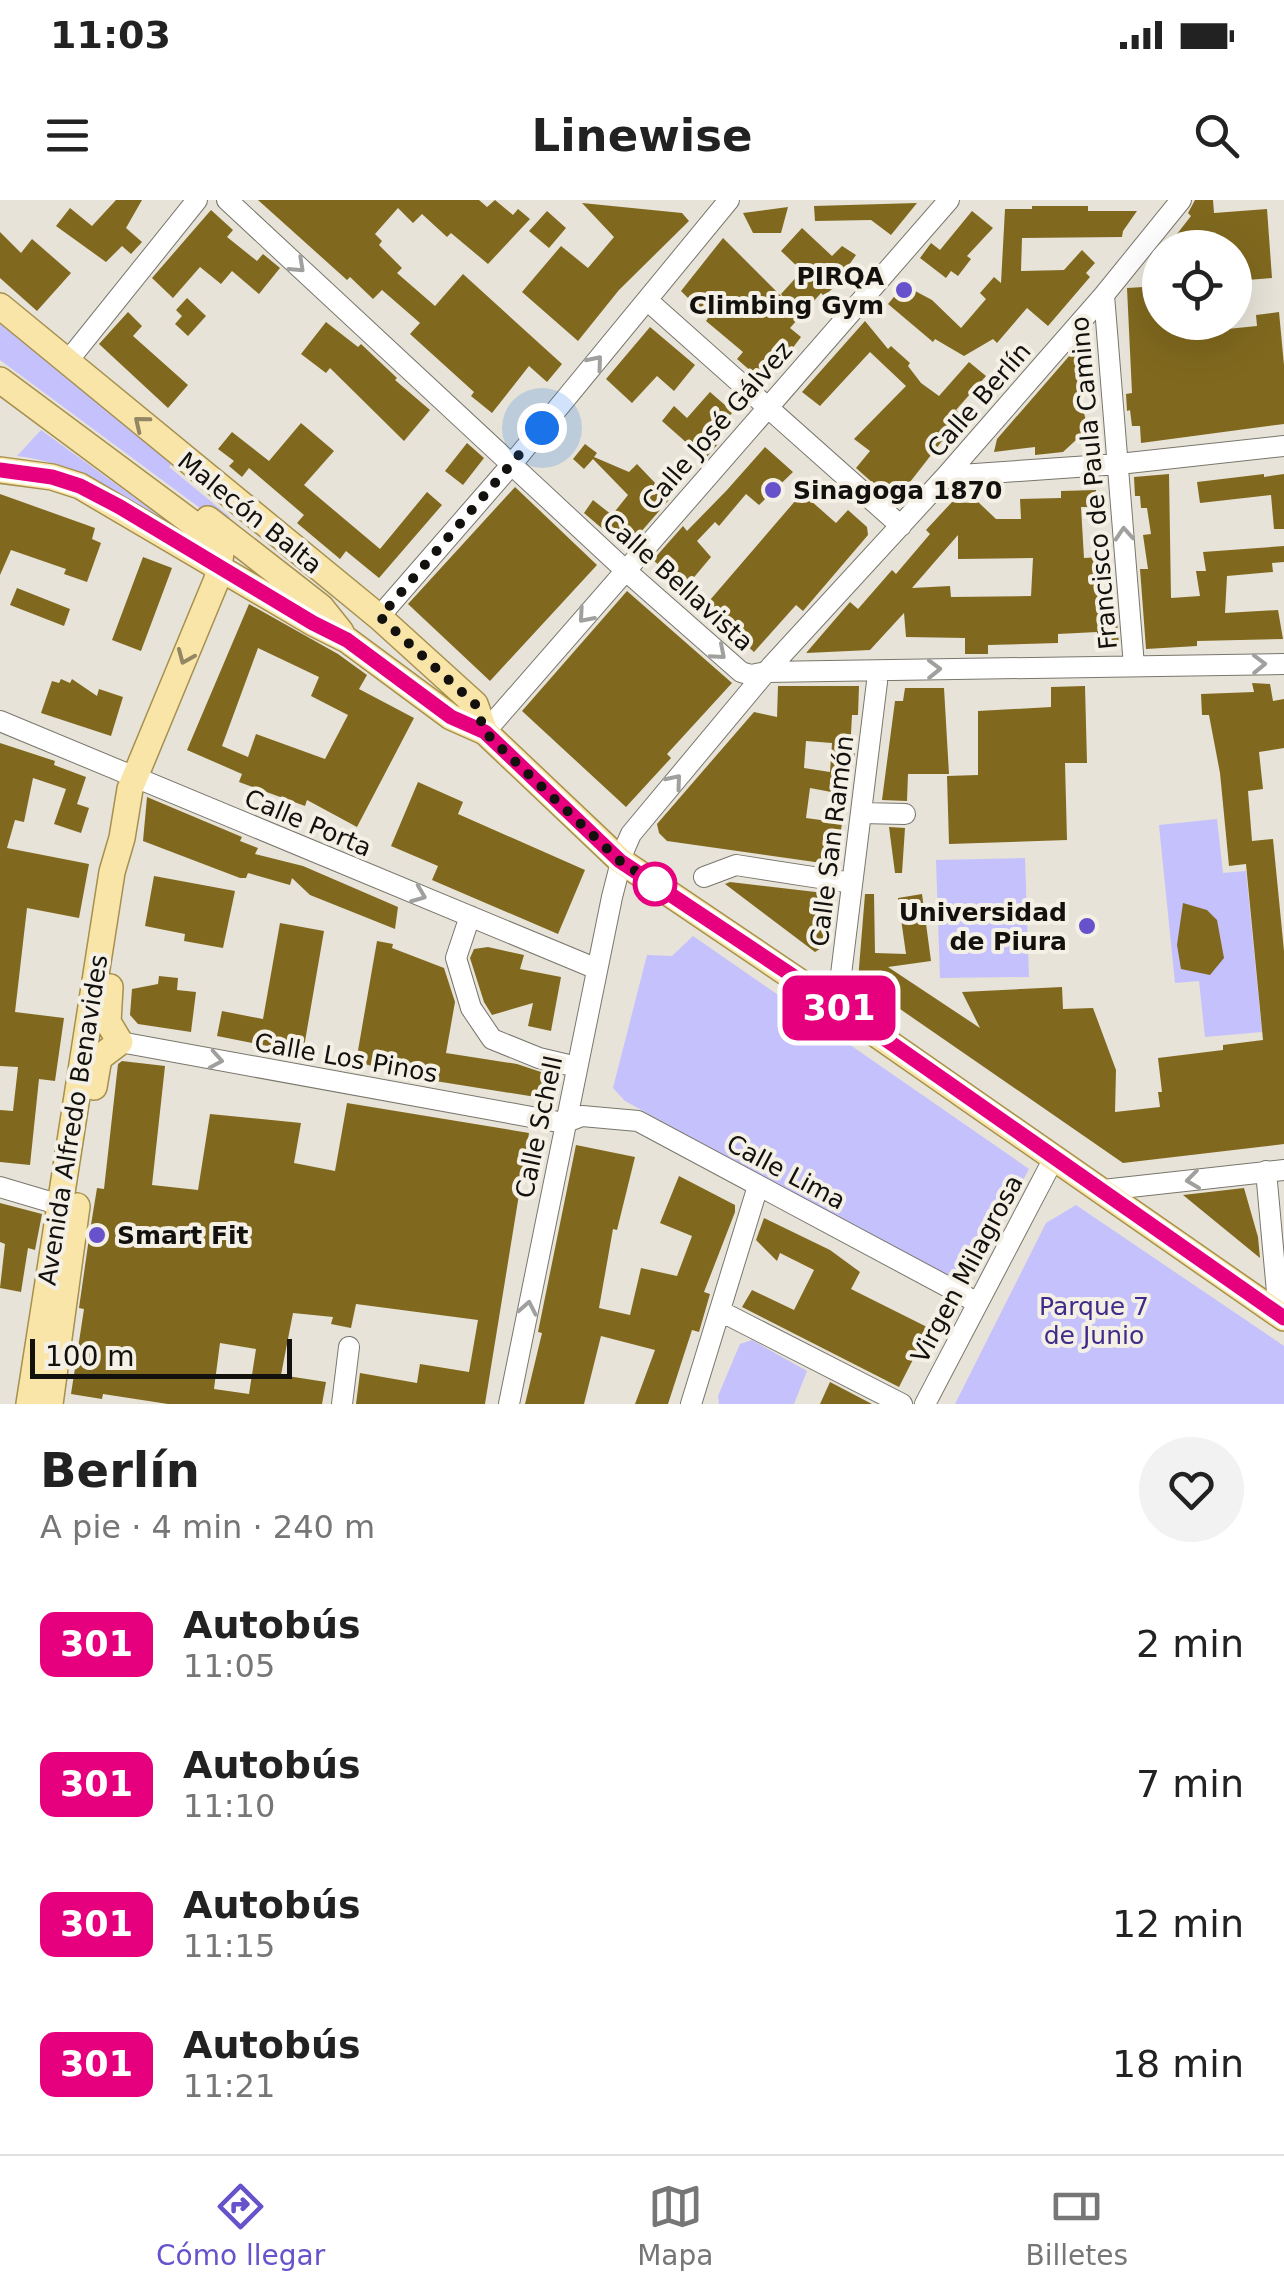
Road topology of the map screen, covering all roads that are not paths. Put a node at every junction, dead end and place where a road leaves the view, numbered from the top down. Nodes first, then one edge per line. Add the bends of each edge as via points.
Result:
1 (197, 200) edge
2 (226, 200) edge
3 (729, 200) edge
4 (949, 200) edge
5 (1182, 200) edge
6 (1104, 295) junction
7 (647, 300) junction
8 (0, 306) edge
9 (67, 362) junction
10 (0, 368) edge
11 (0, 380) edge
12 (767, 406) junction
13 (53, 420) junction
14 (1284, 446) edge
15 (512, 464) junction
16 (1119, 464) junction
17 (0, 470) edge
18 (946, 476) junction
19 (120, 507) junction
20 (901, 526) junction
21 (220, 566) junction
22 (625, 570) junction
23 (380, 617) junction
24 (347, 640) junction
25 (1284, 664) edge
26 (1134, 666) junction
27 (766, 672) junction
28 (877, 682) dead end
29 (0, 722) edge
30 (485, 732) junction
31 (135, 777) junction
32 (861, 814) junction
33 (905, 814) dead end
34 (122, 838) junction
35 (620, 861) junction
36 (704, 877) dead end
37 (852, 883) junction
38 (470, 916) junction
39 (597, 969) junction
40 (838, 1006) junction
41 (120, 1042) junction
42 (577, 1067) junction
43 (564, 1123) junction
44 (1054, 1158) junction
45 (1275, 1170) edge
46 (758, 1186) junction
47 (0, 1187) edge
48 (1102, 1190) junction
49 (68, 1207) junction
50 (978, 1303) junction
51 (720, 1310) junction
52 (1281, 1316) edge
53 (349, 1347) dead end
54 (29, 1404) edge
55 (50, 1404) edge
56 (342, 1404) edge
57 (509, 1404) edge
58 (691, 1404) edge
59 (902, 1404) edge
60 (924, 1404) edge

1 - 9 street
2 -> 15 street, Calle Bellavista
3 - 7 street
4 - 12 street, Calle José Gálvez
5 - 6 street, Calle Berlín
6 - 16 street, Francisco de Paula Camino
6 - 18 street, Calle Berlín
7 - 12 street
15 -> 7 street
8 - 9 main road, Malecón Balta
23 -> 9 main road, Malecón Balta
10 - 24 main road via 251,551 321,607
11 - 13 main road
12 - 20 street
12 - 22 street, Calle José Gálvez
13 - 19 main road via 58,435 127,492
13 - 21 main road via 206,534 219,548
14 - 16 street
15 - 22 street, Calle Bellavista
15 - 23 street
16 - 18 street
26 -> 16 street, Francisco de Paula Camino
17 - 19 main road via 58,478
18 - 20 street, Calle Berlín
19 - 21 main road
20 - 27 street, Calle Berlín
21 - 24 main road
21 -> 31 main road, Avenida Alfredo Benavides
22 -> 27 street, Calle Bellavista via 741,672
22 -> 30 street, Calle José Gálvez
23 - 30 main road, Malecón Balta via 475,704
24 - 30 main road via 451,717
26 -> 25 street, Calle Bellavista
27 -> 26 street, Calle Bellavista
35 -> 27 street, Calle Berlín via 640,822
28 - 32 street, Calle San Ramón
29 - 31 street, Calle Porta
30 - 35 main road
31 - 34 main road, Avenida Alfredo Benavides
31 -> 38 street, Calle Porta
32 - 33 street
32 - 37 street, Calle San Ramón
34 - 41 main road, Avenida Alfredo Benavides via 125,866 108,1017
34 - 49 main road, Avenida Alfredo Benavides
35 - 39 street, Calle Schell
35 - 40 main road
36 - 37 street via 736,865
37 - 40 street, Calle San Ramón
38 - 39 street, Calle Porta
38 - 42 street via 456,958 471,1008 492,1038
39 - 42 street, Calle Schell
40 - 44 main road
41 -> 43 street, Calle Los Pinos
41 - 49 main road, Avenida Alfredo Benavides via 99,1058
42 - 43 street, Calle Schell
43 - 46 street, Calle Lima via 582,1116 638,1121
57 -> 43 street, Calle Schell
44 - 48 main road
44 - 50 street, Virgen Milagrosa
45 -> 48 street
45 - 52 street
46 - 50 street, Calle Lima
46 - 51 street
47 - 49 street
48 - 52 main road
49 - 54 main road, Avenida Alfredo Benavides
49 - 55 main road, Avenida Alfredo Benavides
50 - 60 street, Virgen Milagrosa
51 - 58 street
51 - 59 street
53 - 56 street

